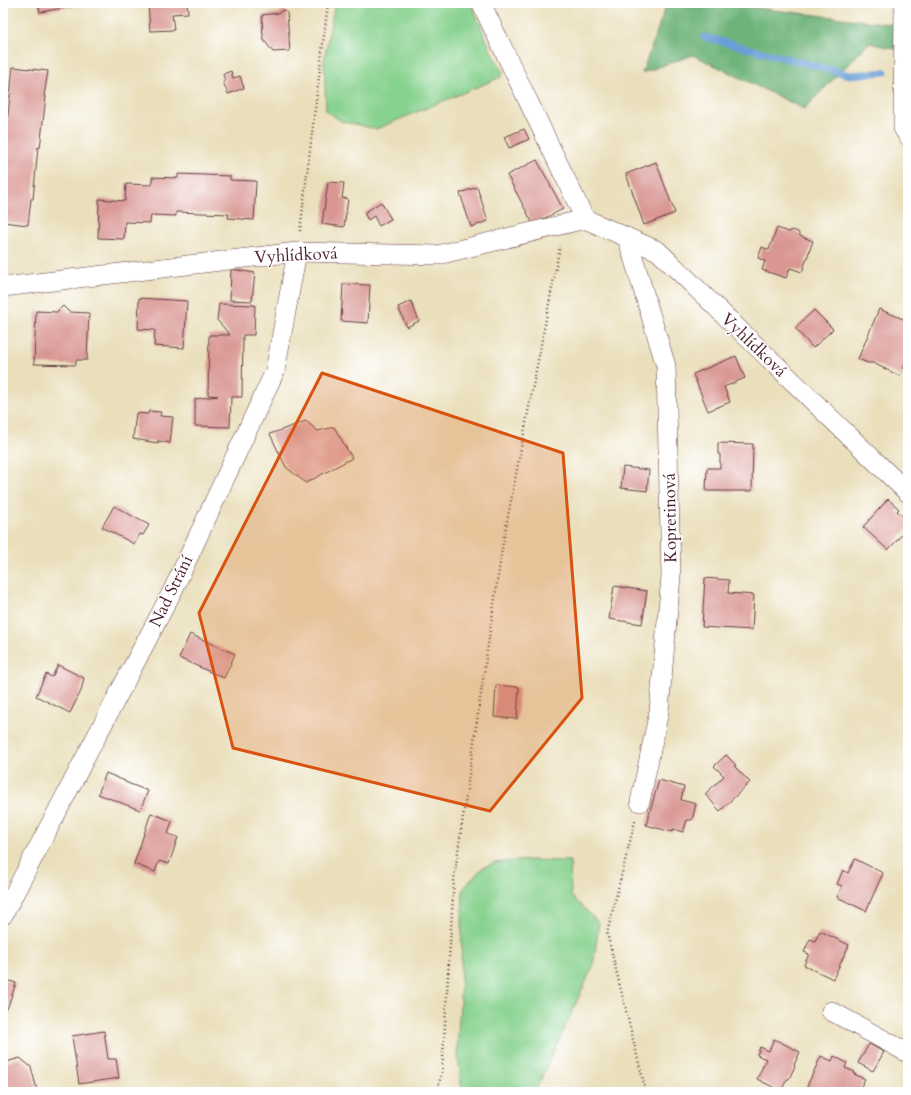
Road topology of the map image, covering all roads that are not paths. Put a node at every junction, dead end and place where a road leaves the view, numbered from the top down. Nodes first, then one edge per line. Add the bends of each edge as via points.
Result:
1 (481, 3) edge
2 (905, 12) edge
3 (908, 136) edge
4 (586, 219) junction
5 (627, 237) junction
6 (297, 252) junction
7 (3, 287) edge
8 (908, 493) edge
9 (640, 802) road end
10 (3, 914) edge
11 (831, 1011) dead end
12 (908, 1052) edge

1 - 4 street
2 - 3 street via 902,128
4 - 5 street, Vyhlídková
4 - 6 street, Vyhlídková via 438,255
5 - 8 street, Vyhlídková via 658,251
5 - 9 street, Kopretinová via 666,366 671,576 659,711
6 - 7 street, Vyhlídková
6 - 10 street, Nad Strání via 275,371 173,590
11 - 12 street

